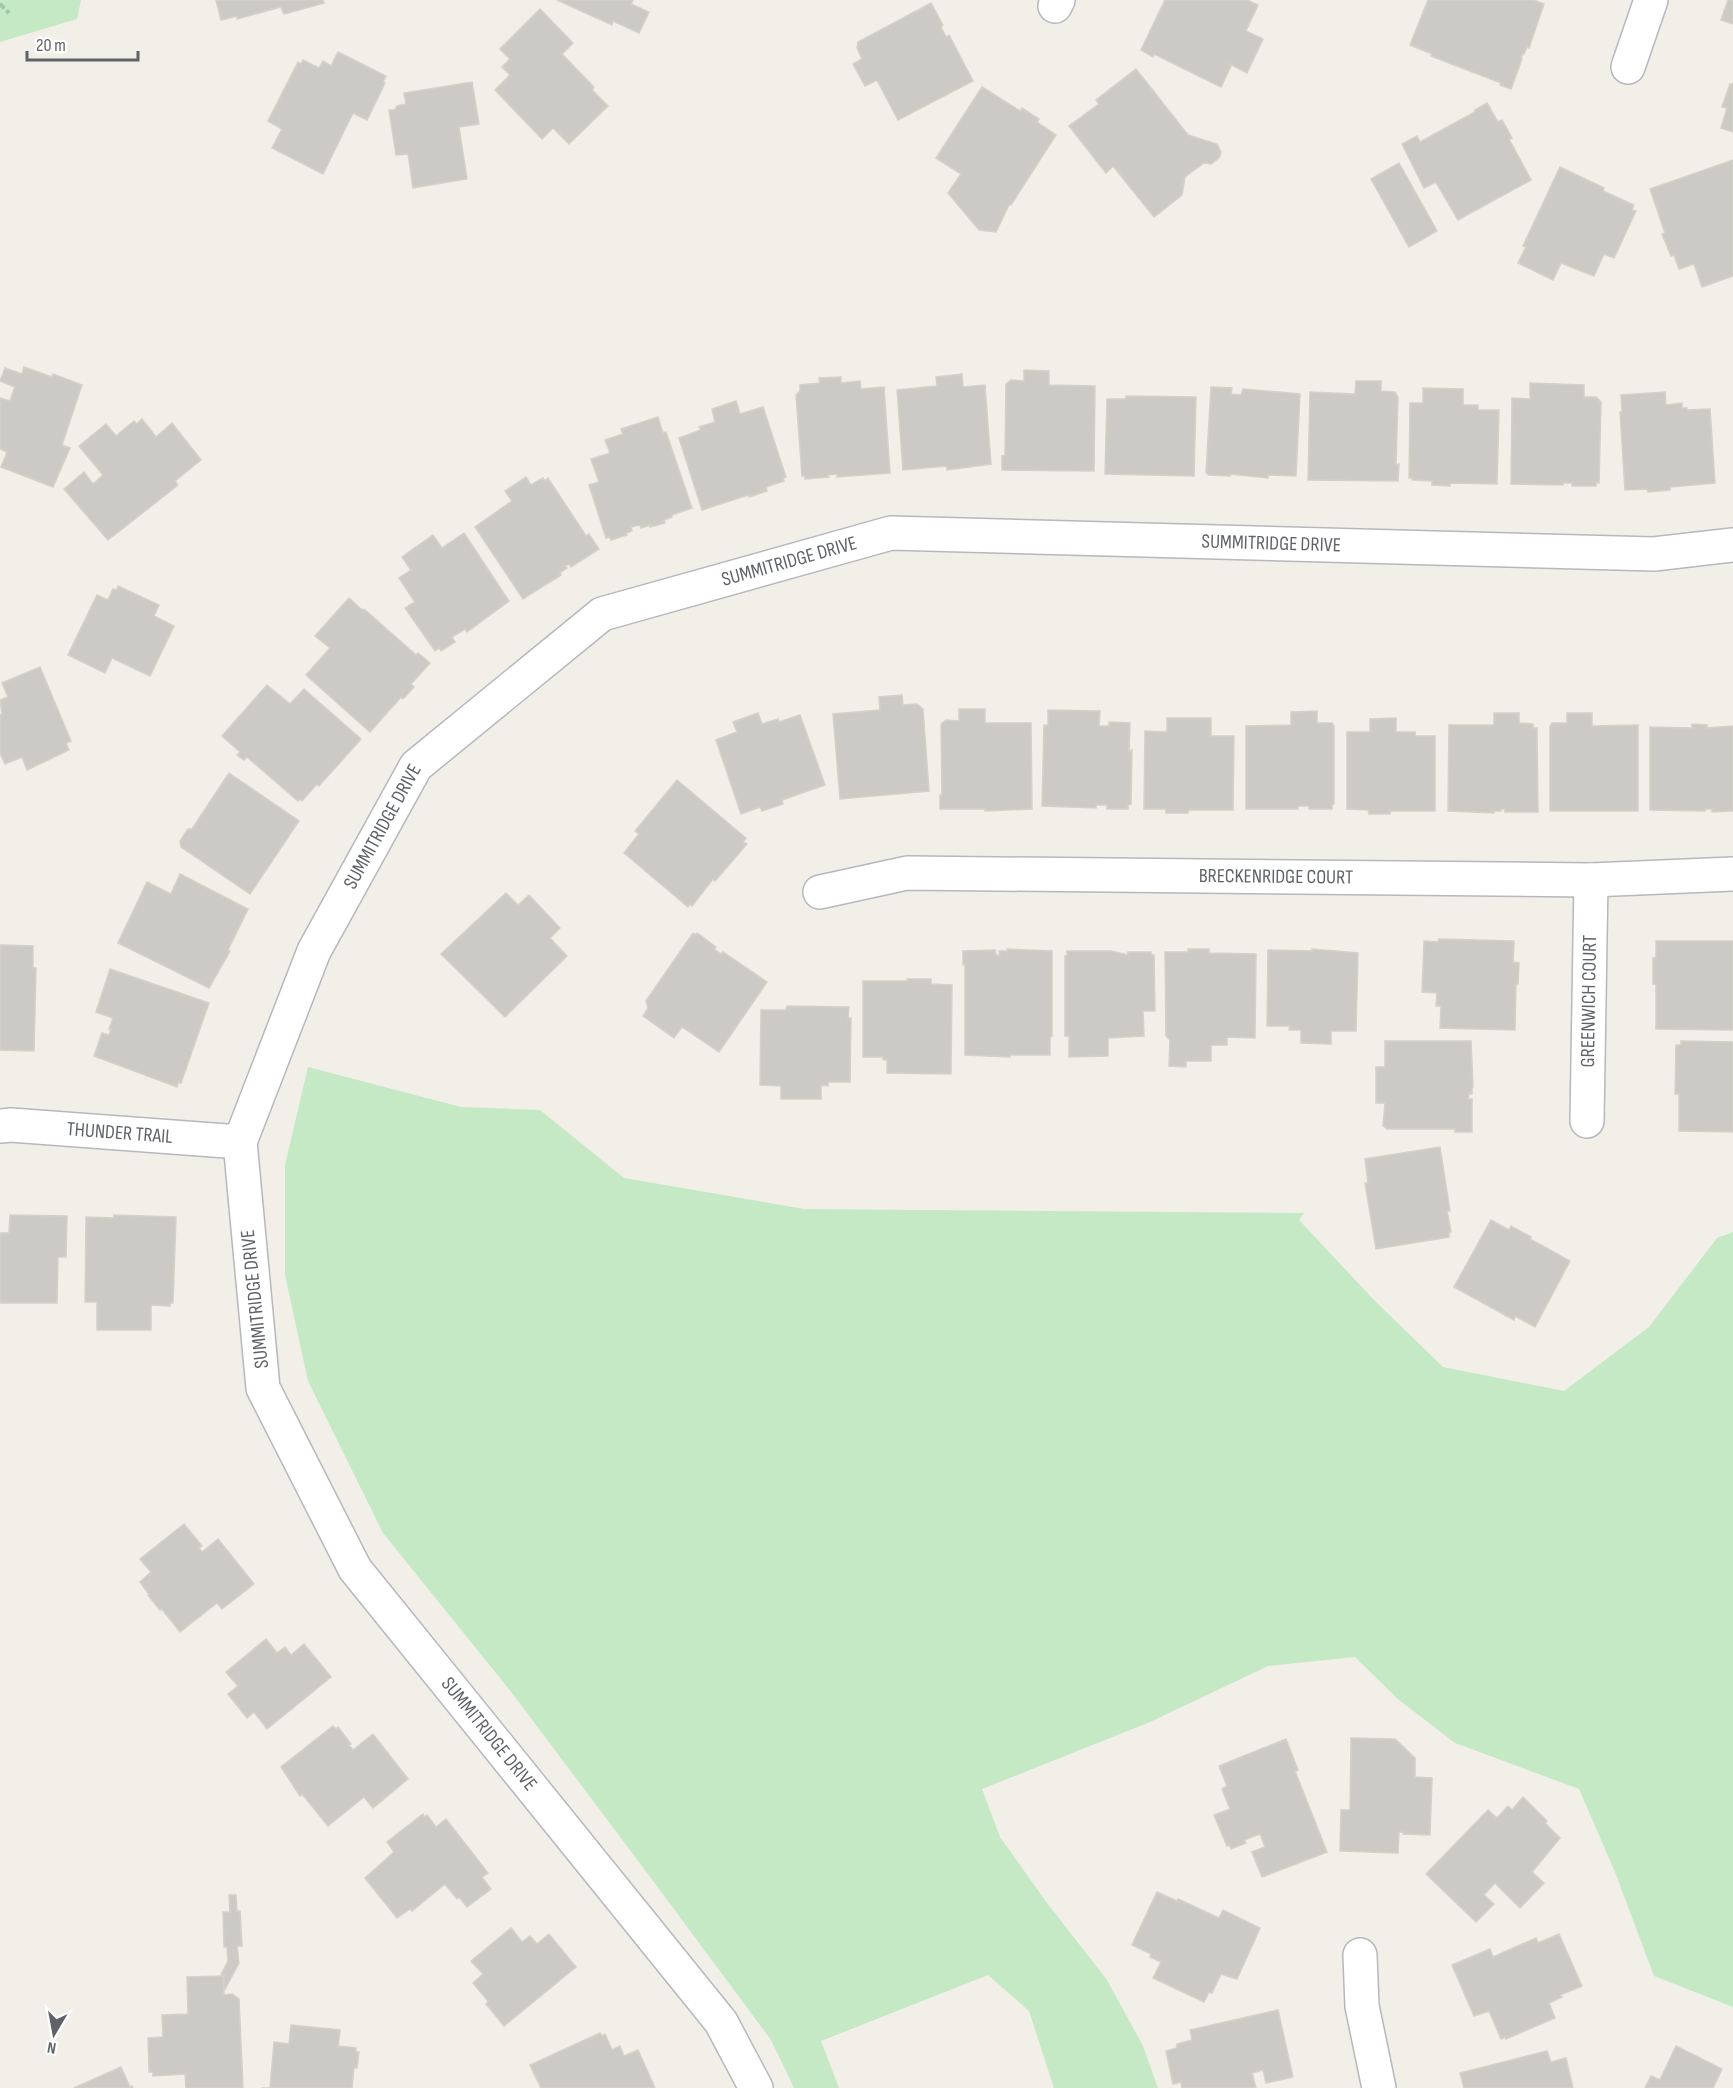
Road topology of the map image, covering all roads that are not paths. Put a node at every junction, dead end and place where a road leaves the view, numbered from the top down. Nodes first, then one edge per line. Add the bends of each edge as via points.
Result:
1 (1652, 0) edge
2 (1628, 67) dead end
3 (1733, 545) edge
4 (1733, 874) edge
5 (1591, 880) junction
6 (820, 892) dead end
7 (1587, 1121) dead end
8 (0, 1126) edge
9 (240, 1142) junction
10 (1360, 1955) dead end
11 (756, 2088) edge
12 (1379, 2088) edge

1 - 2 street
3 - 9 street, SUMMITRIDGE DRIVE via 1654,554 891,533 602,615 416,766 314,951
4 - 5 street, BRECKENRIDGE COURT
5 - 6 street, BRECKENRIDGE COURT via 907,873
5 - 7 street, GREENWICH COURT
8 - 9 street, THUNDER TRAIL
9 - 11 street, SUMMITRIDGE DRIVE via 263,1388 356,1569 721,2022
10 - 12 street via 1362,2006

